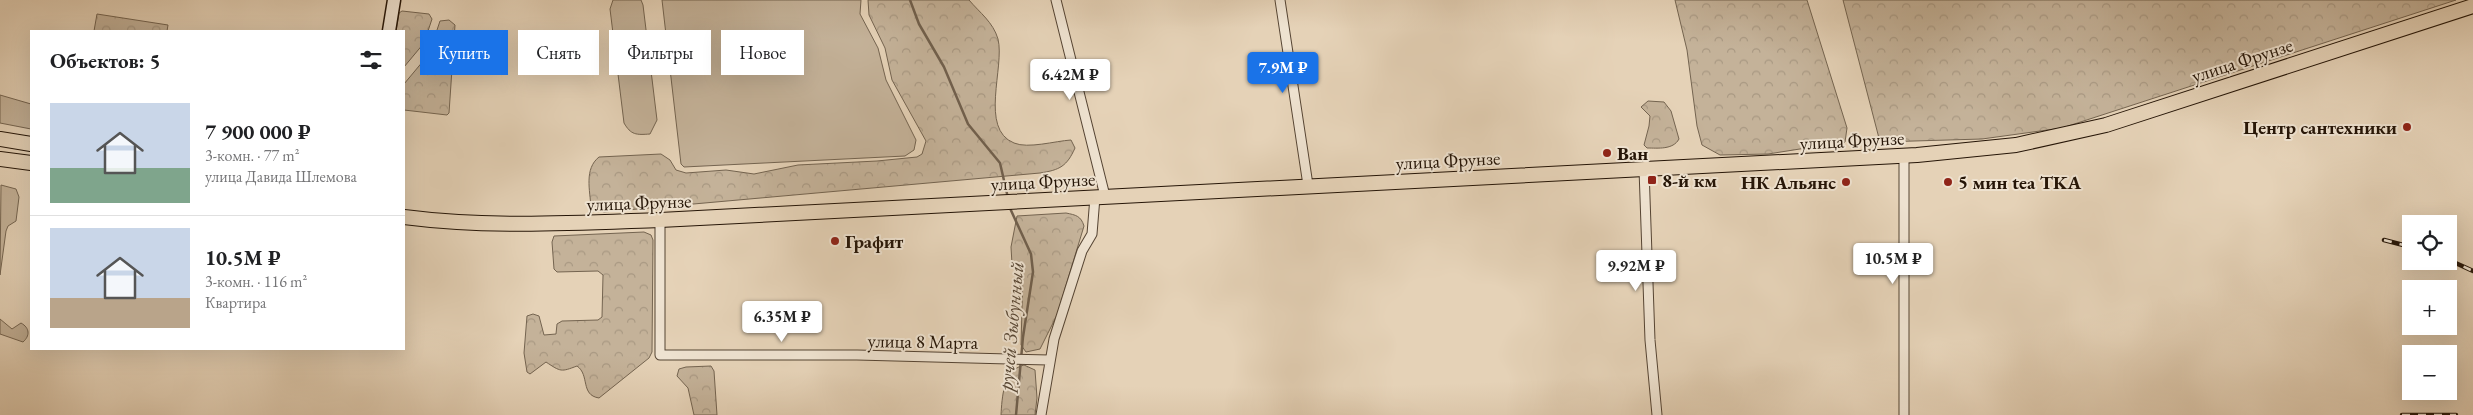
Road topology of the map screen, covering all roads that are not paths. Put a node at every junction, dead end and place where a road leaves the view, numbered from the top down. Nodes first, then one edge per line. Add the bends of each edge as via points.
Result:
1 (394, 0) edge
2 (1056, 0) edge
3 (1280, 0) edge
4 (2473, 6) edge
5 (389, 30) edge
6 (0, 139) edge
7 (30, 144) edge
8 (1904, 156) junction
9 (0, 159) edge
10 (30, 163) edge
11 (1644, 169) junction
12 (1308, 185) junction
13 (1100, 196) junction
14 (405, 217) edge
15 (660, 220) junction
16 (1049, 360) junction
17 (1041, 415) edge
18 (1657, 415) edge
19 (1904, 415) edge

1 - 5 main road
2 - 13 street
3 - 12 street
4 - 8 main road, улица Фрунзе via 2106,124 2016,145
6 - 7 main road
8 - 11 main road, улица Фрунзе
8 - 19 street
9 - 10 main road
11 - 12 main road, улица Фрунзе
11 - 18 street via 1650,340
12 - 13 main road, улица Фрунзе
13 - 15 main road, улица Фрунзе
13 - 16 street via 1092,234 1082,251
14 - 15 main road, улица Фрунзе via 449,223 523,225
15 - 16 street, улица 8 Марта via 660,354
16 - 17 street

